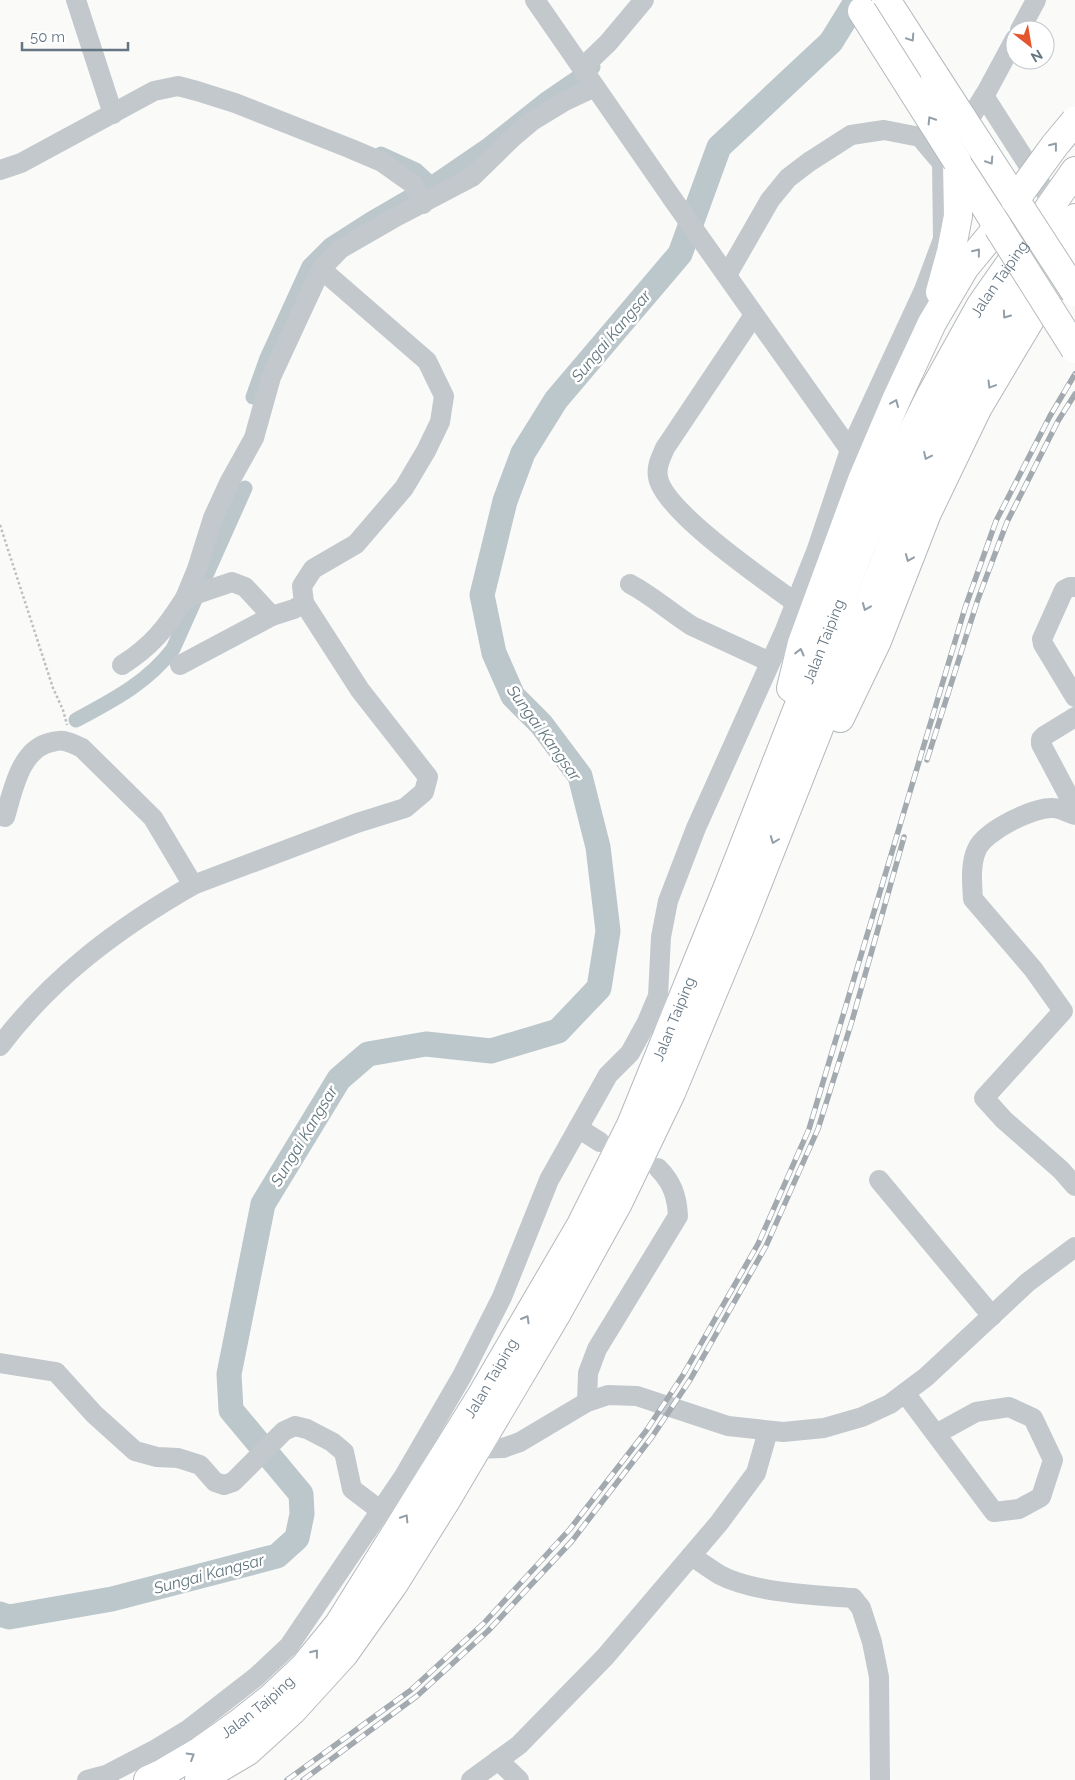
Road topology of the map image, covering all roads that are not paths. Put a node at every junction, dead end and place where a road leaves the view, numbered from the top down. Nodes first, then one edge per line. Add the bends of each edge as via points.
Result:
1 (76, 0) edge
2 (535, 0) edge
3 (644, 0) edge
4 (856, 0) edge
5 (886, 0) edge
6 (1036, 0) edge
7 (1025, 20) edge
8 (1005, 57) edge
9 (589, 78) junction
10 (984, 96) junction
11 (113, 114) junction
12 (1075, 121) edge
13 (949, 162) junction
14 (0, 170) edge
15 (1075, 171) edge
16 (419, 196) junction
17 (1015, 200) junction
18 (1052, 202) junction
19 (1075, 218) edge
20 (998, 227) junction
21 (321, 269) junction
22 (724, 270) junction
23 (1071, 274) edge
24 (1043, 298) junction
25 (754, 315) junction
26 (932, 323) junction
27 (1075, 349) edge
28 (850, 450) junction
29 (630, 584) dead end
30 (1075, 587) edge
31 (188, 597) junction
32 (304, 603) junction
33 (796, 603) junction
34 (272, 616) junction
35 (770, 662) junction
36 (122, 665) dead end
37 (180, 665) dead end
38 (1075, 697) edge
39 (1075, 717) edge
40 (780, 751) junction
41 (1072, 797) edge
42 (790, 800) junction
43 (1075, 815) edge
44 (5, 817) dead end
45 (193, 885) junction
46 (1069, 1018) edge
47 (0, 1046) edge
48 (578, 1128) junction
49 (600, 1142) dead end
50 (658, 1168) dead end
51 (880, 1180) dead end
52 (1075, 1186) edge
53 (1075, 1247) edge
54 (992, 1316) junction
55 (0, 1363) edge
56 (905, 1393) junction
57 (588, 1402) junction
58 (768, 1431) junction
59 (936, 1434) junction
60 (476, 1449) junction
61 (381, 1511) junction
62 (691, 1556) junction
63 (498, 1760) junction
64 (87, 1780) edge
65 (148, 1780) edge
66 (199, 1780) edge
67 (471, 1780) edge
68 (519, 1780) edge
69 (880, 1780) edge

1 - 11 street
2 - 9 street
3 - 9 street via 608,43
13 -> 4 highway, bridge
5 -> 17 highway, bridge
6 - 7 street
8 - 10 street
9 - 16 street via 565,101 512,137 472,177
9 - 22 street
10 - 13 street
10 - 18 street
11 - 14 street via 21,163
11 - 16 street via 154,91 178,86 234,103 382,162
17 -> 12 highway, bridge
13 - 20 highway
13 - 22 street via 920,137 884,130 851,135 788,178
13 - 26 highway via 958,216
13 - 28 street via 942,239 924,290
15 - 18 highway, Jalan Taiping
16 - 21 street via 392,219 340,249
17 - 20 highway
17 - 23 highway, bridge
18 - 40 highway, Jalan Taiping via 981,305 894,469
19 -> 42 highway, Jalan Taiping via 978,355 926,458
20 - 24 highway, bridge
26 -> 20 highway via 966,267
21 - 31 street via 271,377 254,438 213,518
21 - 32 street via 427,361 444,396 440,422 404,488 356,544 312,569 302,586
22 - 25 street
23 - 24 highway
24 - 27 highway, bridge
24 -> 42 highway via 978,407 927,513 877,641 835,728
25 - 28 street
25 - 33 street via 665,448 657,466 658,478 674,504 703,533
40 -> 26 highway via 788,698 802,643 862,480
28 - 33 street
29 - 35 street via 692,626
30 - 38 street via 1064,590 1043,635 1043,644
31 - 34 street via 232,582 245,587
31 - 36 street via 156,639
32 - 34 street
32 - 45 street via 360,690 428,778 424,792 405,808
33 - 35 street
34 - 37 street
35 - 48 street via 696,828 668,901 661,937 658,996 630,1053 608,1075
39 - 41 street via 1041,739
65 -> 40 highway, Jalan Taiping via 200,1751 238,1724 303,1668 339,1624 480,1398 581,1226 630,1125
42 -> 60 highway, Jalan Taiping via 671,1093 608,1220
43 - 46 street via 1053,808 1030,813 986,836 973,863 973,899 1033,969
44 - 45 street via 19,771 32,752 47,743 62,740 82,748 153,818
45 - 47 street via 90,952 52,986
46 - 52 street via 984,1098
48 - 49 street
48 - 61 street via 549,1180 502,1297 466,1367
50 - 57 street via 674,1192 678,1216 597,1348 588,1373
51 - 54 street
53 - 54 street via 1028,1282
54 - 56 street
55 - 61 street via 56,1372 94,1414 135,1450 200,1464 215,1482 224,1486 233,1482 284,1432 295,1426 307,1429 344,1452 352,1490
56 - 58 street via 862,1417 824,1428
56 - 59 street
57 - 58 street via 608,1395 637,1396 728,1426
57 - 60 street via 520,1442 503,1448
58 - 62 street via 756,1473
59 - 59 street via 994,1512 1019,1509 1042,1497 1053,1460 1033,1418 1009,1407 976,1412
60 - 66 highway, Jalan Taiping via 393,1585 344,1654 292,1712 248,1751
61 - 64 street via 289,1646 256,1677 189,1729 106,1775
62 - 63 street via 605,1657 519,1745
62 - 69 street via 721,1575 743,1584 799,1594 853,1598 861,1608 879,1677
63 - 67 street
63 - 68 street

